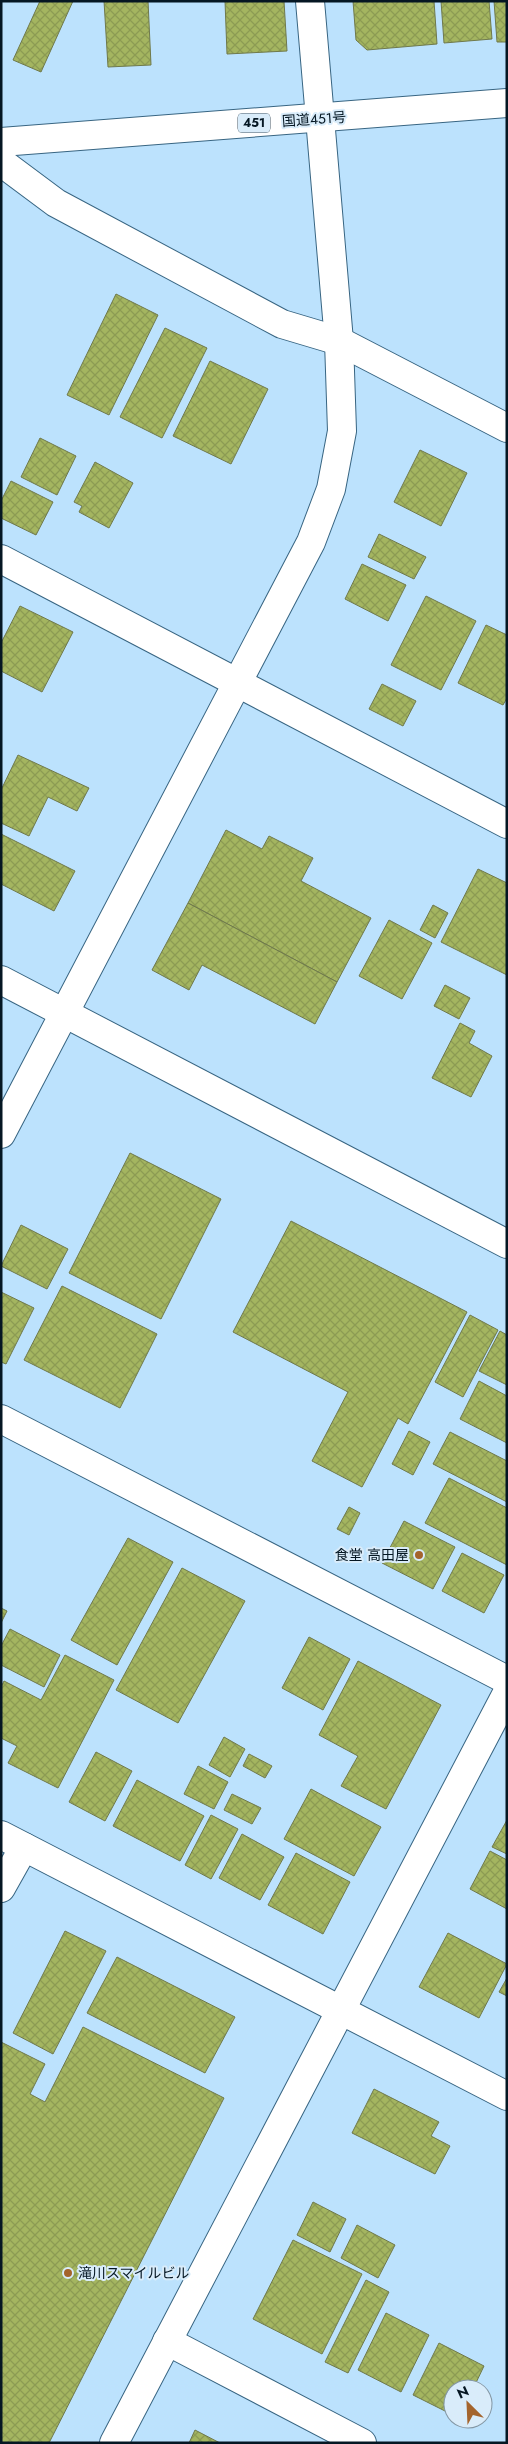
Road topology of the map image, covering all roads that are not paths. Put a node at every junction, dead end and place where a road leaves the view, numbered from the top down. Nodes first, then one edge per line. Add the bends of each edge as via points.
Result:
1 (310, 1) edge
2 (507, 104) edge
3 (320, 118) junction
4 (1, 142) edge
5 (1, 162) edge
6 (339, 341) junction
7 (507, 428) edge
8 (1, 559) edge
9 (236, 683) junction
10 (507, 824) edge
11 (1, 980) edge
12 (64, 1013) junction
13 (1, 1134) edge
14 (507, 1244) edge
15 (1, 1419) edge
16 (507, 1680) edge
17 (507, 1693) edge
18 (12, 1841) edge
19 (1, 1888) edge
20 (341, 2009) junction
21 (507, 2096) edge
22 (167, 2341) junction
23 (114, 2443) edge
24 (362, 2443) edge

1 - 3 main road
2 - 3 main road, 国道451号 / 451
3 - 4 main road, 国道451号 / 451
3 - 6 main road
5 - 6 main road via 56,203 273,320
6 - 7 main road
6 - 9 main road via 342,431 331,489 311,542
8 - 9 main road
9 - 10 main road
9 - 12 main road
11 - 12 main road
12 - 13 main road
12 - 14 main road
15 - 16 main road
17 - 20 main road
18 - 19 main road
18 - 20 main road
20 - 21 main road
20 - 22 main road
22 - 23 main road
22 - 24 main road

